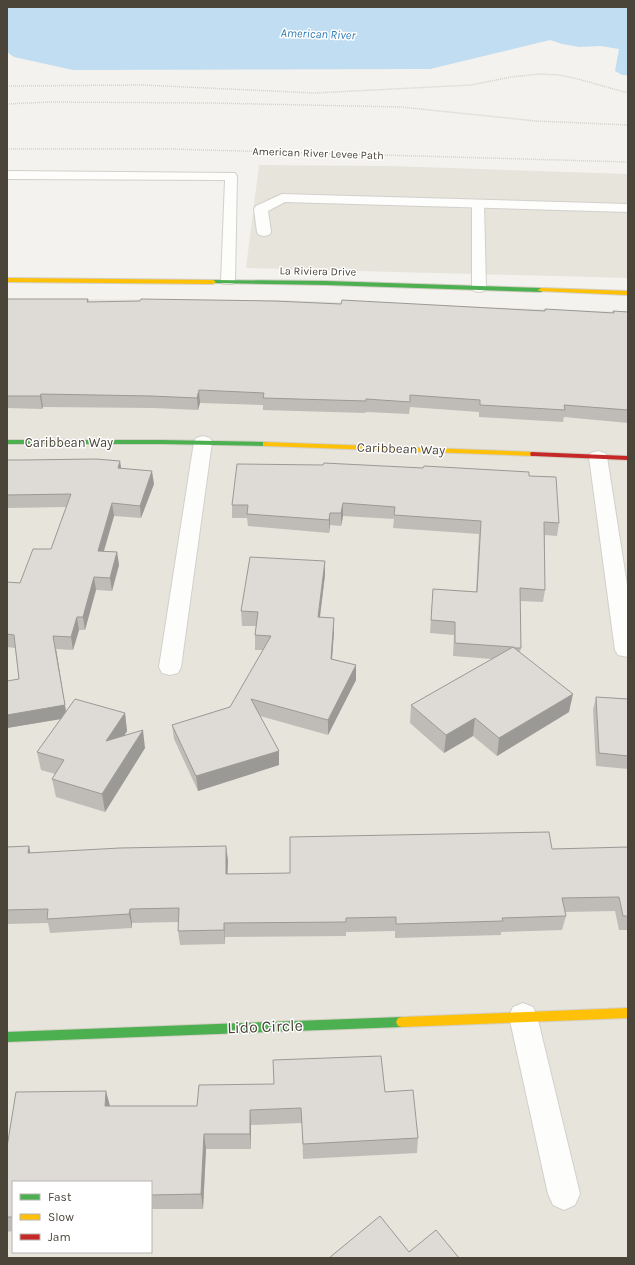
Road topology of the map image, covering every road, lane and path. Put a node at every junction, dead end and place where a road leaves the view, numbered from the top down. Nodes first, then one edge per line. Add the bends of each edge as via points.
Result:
1 (7, 86) edge
2 (628, 93) edge
3 (7, 104) edge
4 (628, 125) edge
5 (7, 149) edge
6 (628, 162) edge
7 (7, 175) edge
8 (478, 204) junction
9 (628, 208) edge
10 (264, 232) dead end
11 (7, 280) edge
12 (228, 281) junction
13 (479, 288) junction
14 (628, 293) edge
15 (7, 442) edge
16 (203, 442) junction
17 (598, 456) junction
18 (628, 458) edge
19 (626, 650) dead end
20 (170, 667) dead end
21 (628, 1013) edge
22 (523, 1016) junction
23 (7, 1037) edge
24 (564, 1194) dead end

1 - 2 path via 142,85 315,93 433,88 540,74 578,79
3 - 4 path via 209,103 401,107 536,121
5 - 6 path, American River Levee Path via 171,149
7 - 12 lane via 231,176
8 - 9 street
8 - 10 street via 282,198 262,209
8 - 13 lane
11 - 12 street, La Riviera Drive
12 - 13 street, La Riviera Drive
13 - 14 street, La Riviera Drive
15 - 16 street, Caribbean Way
16 - 17 street, Caribbean Way
16 - 20 street
17 - 18 street, Caribbean Way
17 - 19 street
21 - 22 street, Lido Circle
22 - 23 street, Lido Circle
22 - 24 street

